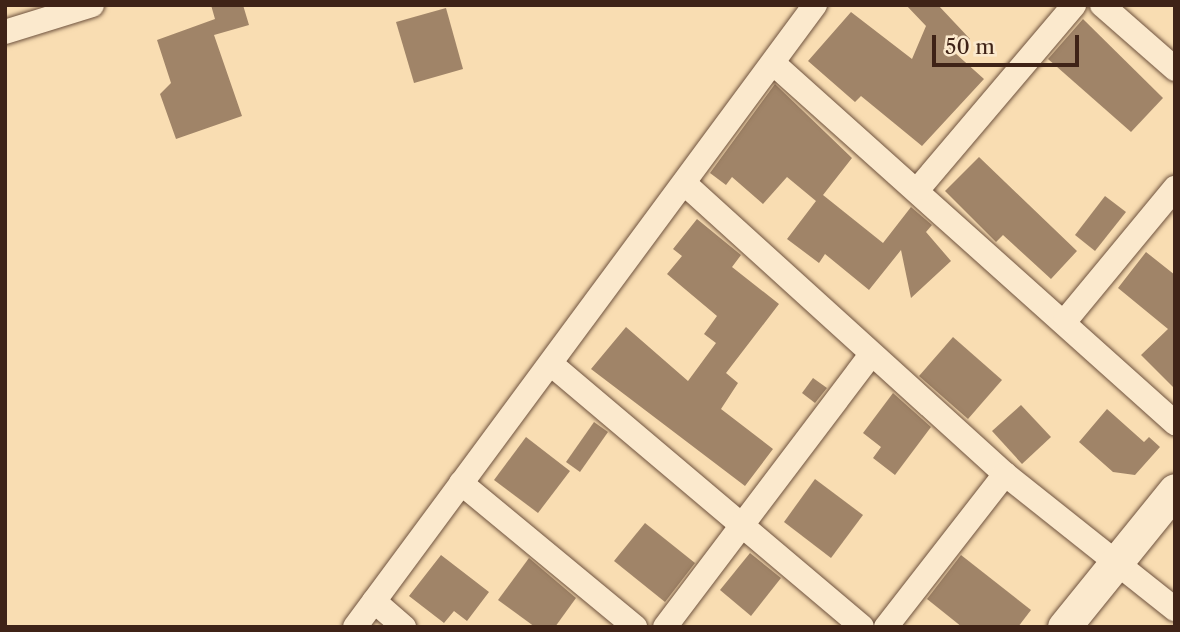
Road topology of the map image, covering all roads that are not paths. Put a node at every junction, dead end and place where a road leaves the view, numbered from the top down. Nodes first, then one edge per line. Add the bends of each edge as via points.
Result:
1 (92, 5) edge
2 (815, 5) edge
3 (1073, 5) edge
4 (1101, 5) edge
5 (5, 32) edge
6 (773, 63) junction
7 (1175, 69) edge
8 (684, 183) junction
9 (919, 188) junction
10 (1175, 188) edge
11 (1065, 321) junction
12 (871, 355) junction
13 (551, 364) junction
14 (1175, 423) edge
15 (1005, 474) junction
16 (461, 483) junction
17 (1175, 490) edge
18 (741, 527) junction
19 (1114, 563) junction
20 (374, 601) junction
21 (1175, 609) edge
22 (355, 627) edge
23 (404, 627) edge
24 (635, 627) edge
25 (665, 627) edge
26 (862, 627) edge
27 (886, 627) edge
28 (1064, 627) edge

1 - 5 street
2 - 6 street
3 - 9 street
4 - 7 street
6 - 8 street
6 - 9 street
8 - 12 street
8 - 13 street
9 - 11 street
10 - 11 street
11 - 14 street
12 - 15 street
12 - 18 street
13 - 16 street
13 - 18 street
15 - 19 street
15 - 27 street
16 - 20 street
16 - 24 street
17 - 19 main road
18 - 25 street
18 - 26 street
19 - 21 street
19 - 28 main road
20 - 22 street
20 - 23 street

